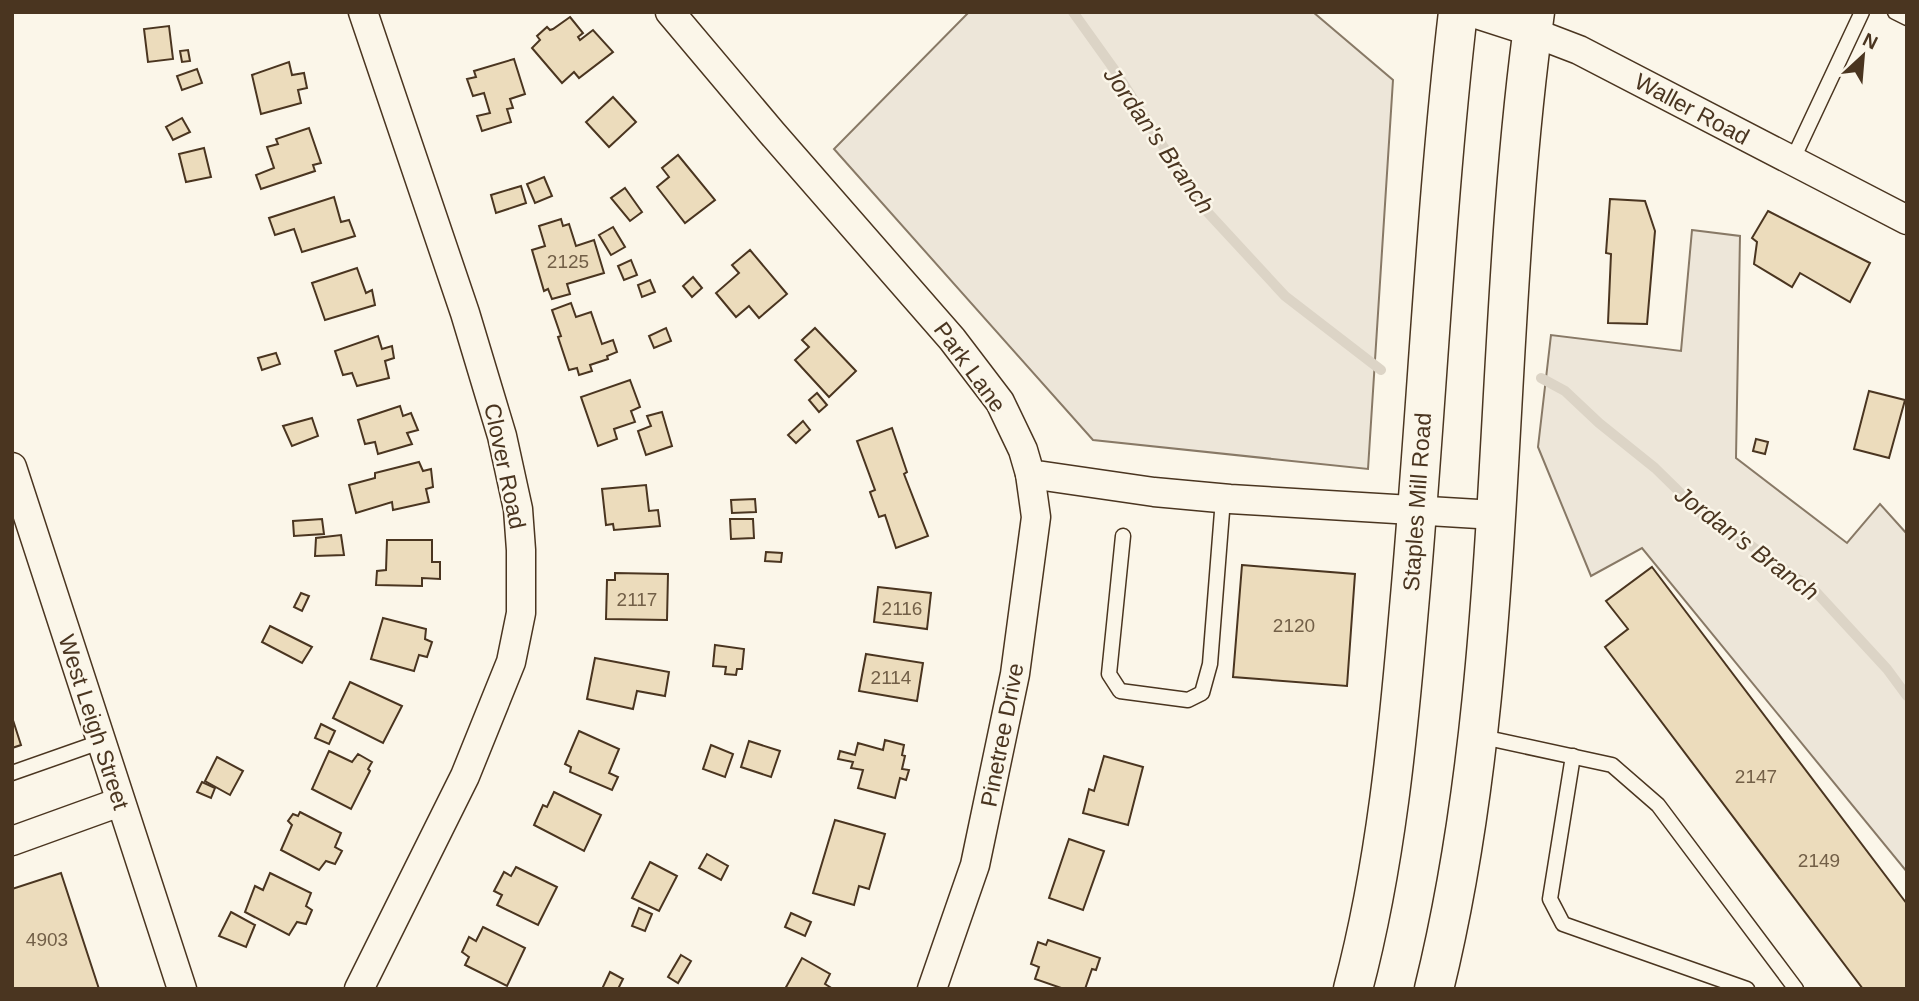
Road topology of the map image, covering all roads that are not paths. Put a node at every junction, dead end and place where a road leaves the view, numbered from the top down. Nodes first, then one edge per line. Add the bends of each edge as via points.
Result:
1 (363, 12) edge
2 (670, 12) edge
3 (1458, 12) edge
4 (1470, 12) edge
5 (1862, 12) edge
6 (1895, 12) edge
7 (1907, 18) edge
8 (1533, 22) edge
9 (1792, 161) junction
10 (1907, 220) edge
11 (12, 467) edge
12 (1030, 474) junction
13 (1223, 499) junction
14 (1418, 510) junction
15 (19, 513) edge
16 (1495, 514) junction
17 (1122, 536) dead end
18 (1477, 736) junction
19 (100, 742) junction
20 (1573, 756) junction
21 (12, 773) edge
22 (120, 802) junction
23 (12, 841) edge
24 (180, 983) edge
25 (359, 989) edge
26 (932, 989) edge
27 (1353, 989) edge
28 (1434, 989) edge
29 (1747, 989) edge
30 (1796, 989) edge

1 - 25 street, Clover Road via 502,436 518,509 521,613 511,662 465,776
2 - 12 street, Park Lane via 952,339 1000,402
3 - 14 main road, Staples Mill Road
4 - 8 street, Waller Road
5 - 9 lane
6 - 7 lane
8 - 9 street, Waller Road
8 - 16 main road
9 - 10 street, Waller Road
11 - 15 street, West Leigh Street
12 - 13 street
12 - 26 street, Pinetree Drive via 1036,517 1015,674 975,866
13 - 14 street
13 - 17 lane via 1210,664 1202,693 1188,700 1121,691 1109,674
14 - 16 street
14 - 27 main road, Staples Mill Road via 1397,751 1380,863
15 - 19 street, West Leigh Street
16 - 18 main road
18 - 20 lane
18 - 28 main road via 1465,833
19 - 21 lane
19 - 22 street, West Leigh Street
20 - 29 lane via 1550,899 1563,924
20 - 30 lane via 1612,765 1658,805
22 - 23 street
22 - 24 street, West Leigh Street

